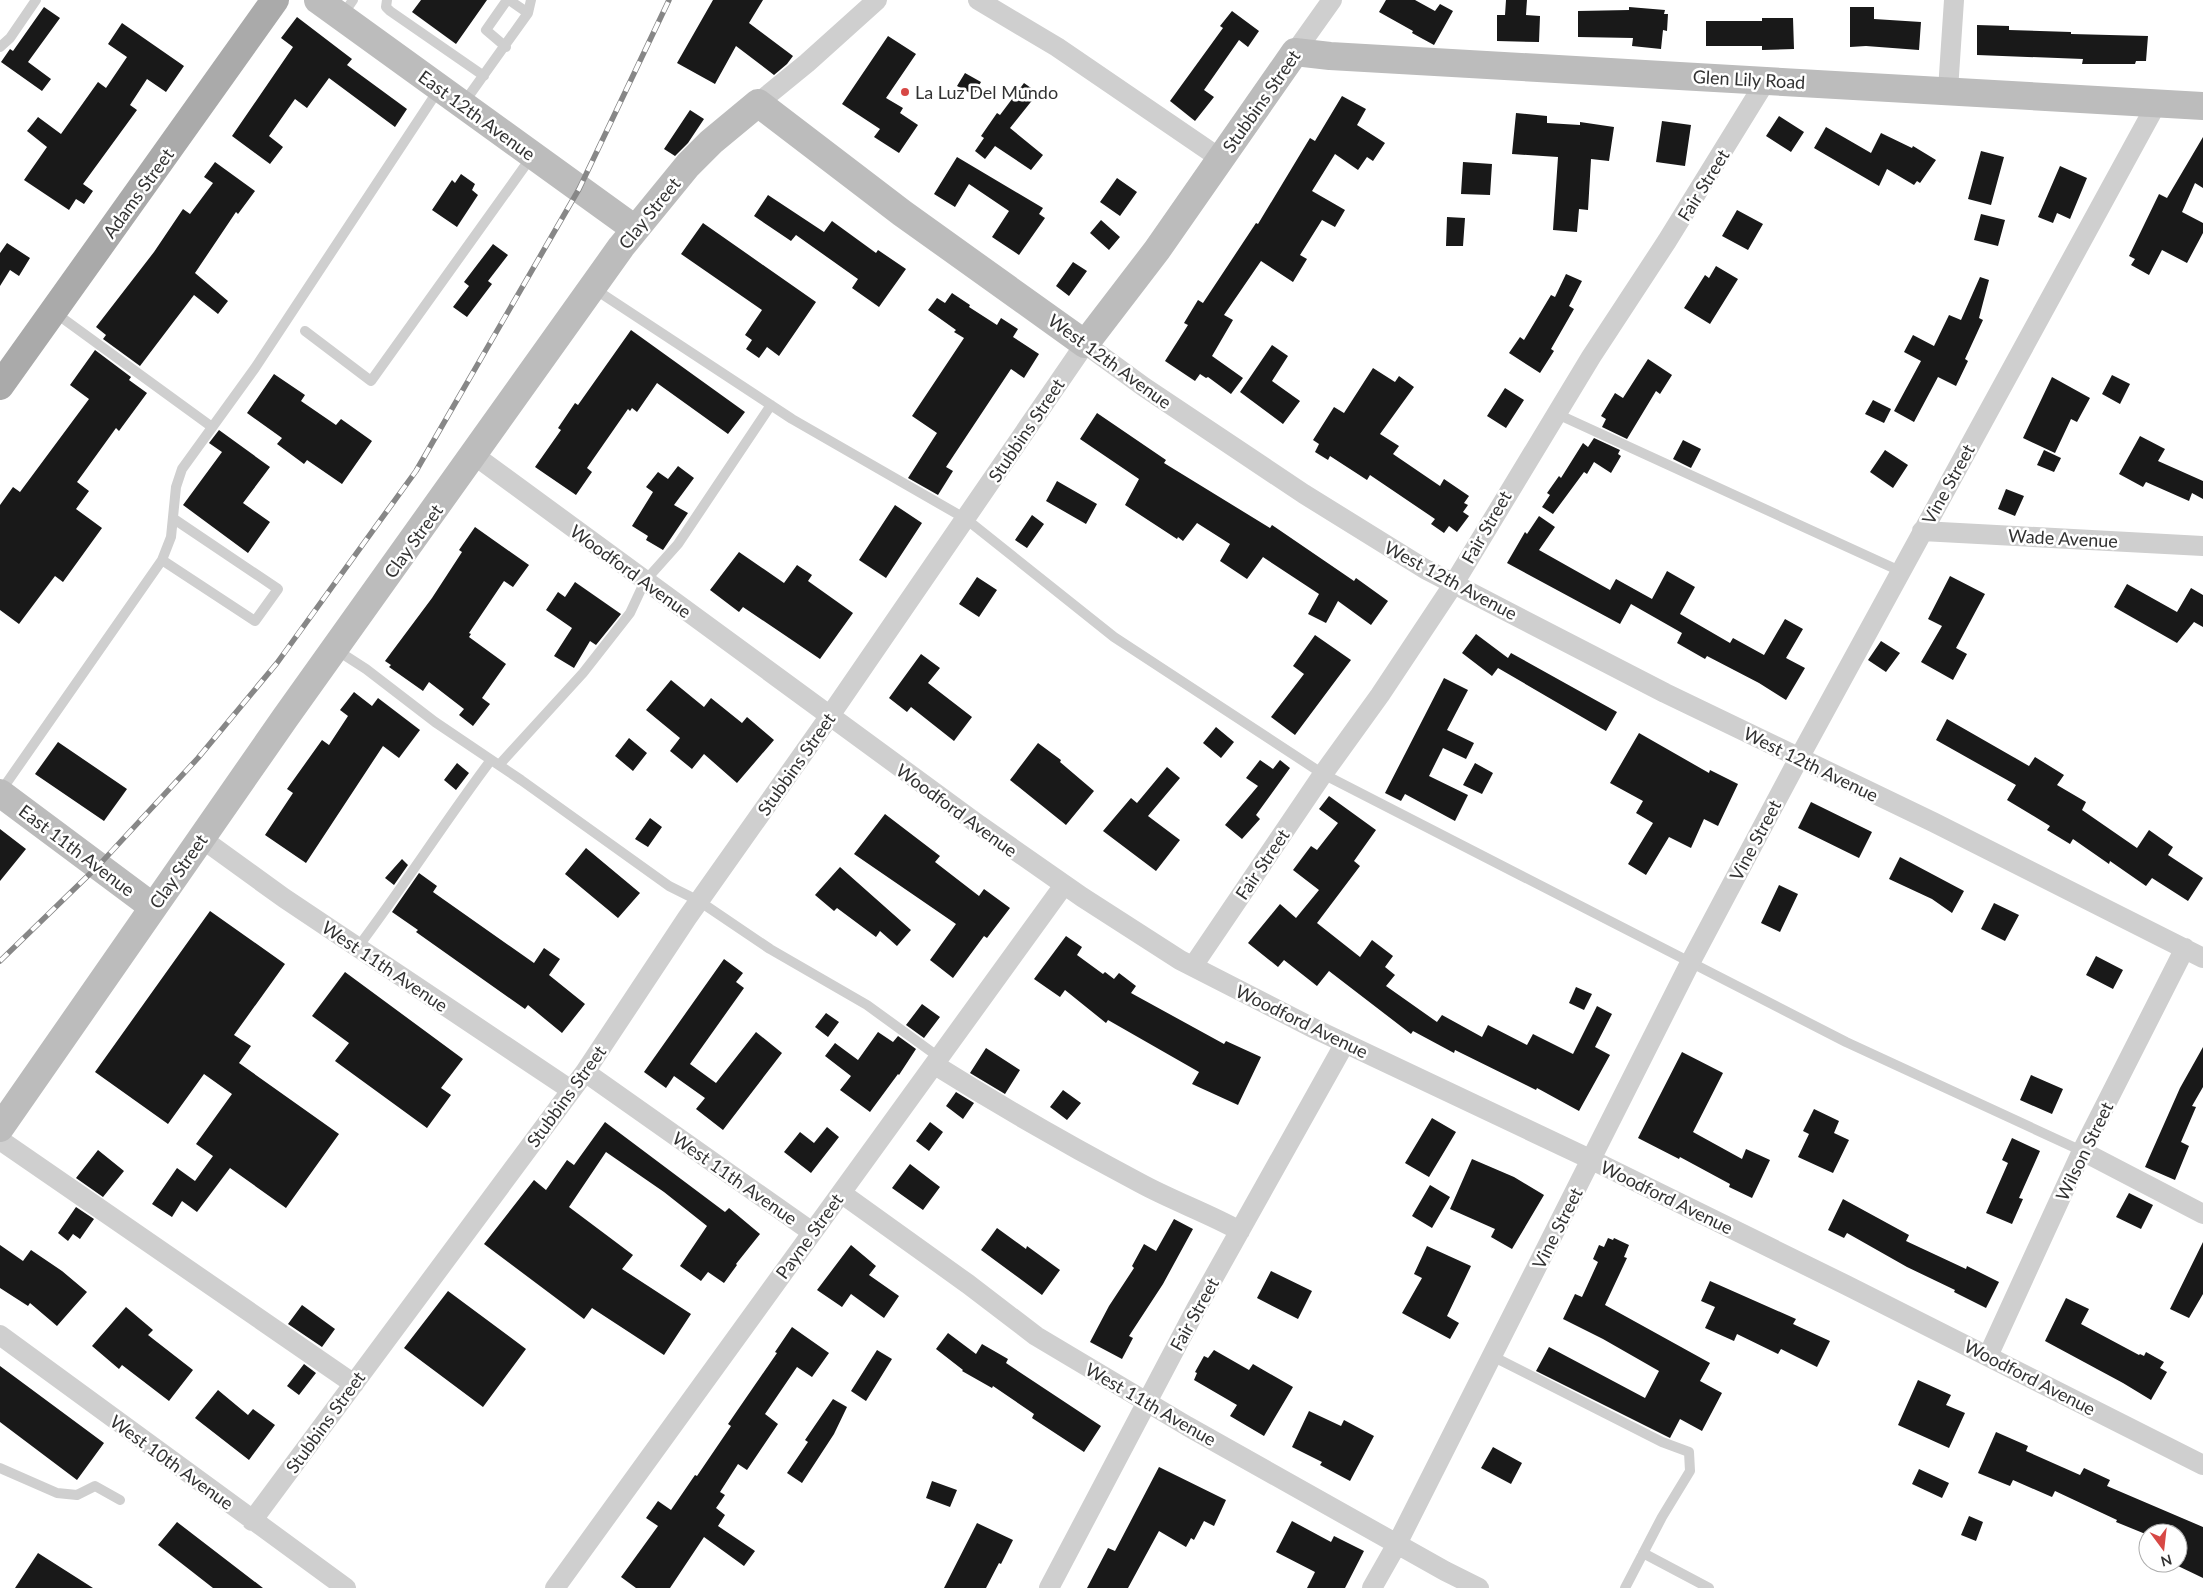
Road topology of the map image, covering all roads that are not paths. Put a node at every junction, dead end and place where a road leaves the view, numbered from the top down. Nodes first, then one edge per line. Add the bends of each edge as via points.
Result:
1 (36, 0) edge
2 (276, 0) edge
3 (318, 0) edge
4 (386, 0) edge
5 (508, 0) edge
6 (531, 0) edge
7 (877, 0) edge
8 (978, 0) edge
9 (1332, 0) edge
10 (1954, 0) edge
11 (347, 8) edge
12 (528, 13) junction
13 (0, 47) edge
14 (506, 47) junction
15 (1295, 52) junction
16 (484, 76) junction
17 (1767, 79) junction
18 (439, 88) junction
19 (1948, 90) junction
20 (758, 103) junction
21 (2157, 103) junction
22 (463, 105) junction
23 (2203, 106) edge
24 (533, 156) junction
25 (1221, 159) junction
26 (635, 230) junction
27 (592, 287) junction
28 (53, 312) junction
29 (305, 331) dead end
30 (1085, 344) junction
31 (0, 386) edge
32 (771, 405) junction
33 (1555, 413) junction
34 (212, 427) junction
35 (474, 455) junction
36 (174, 519) junction
37 (966, 519) junction
38 (1922, 531) junction
39 (2203, 546) edge
40 (162, 560) junction
41 (1900, 571) junction
42 (645, 581) junction
43 (1453, 585) junction
44 (335, 649) junction
45 (829, 717) junction
46 (1798, 758) junction
47 (495, 762) junction
48 (1323, 774) junction
49 (0, 793) edge
50 (201, 838) junction
51 (1064, 885) junction
52 (699, 901) junction
53 (153, 907) junction
54 (358, 948) junction
55 (2185, 948) junction
56 (2203, 958) edge
57 (1690, 963) junction
58 (1193, 966) junction
59 (1346, 1043) junction
60 (938, 1061) junction
61 (585, 1072) junction
62 (571, 1090) junction
63 (0, 1128) edge
64 (0, 1140) edge
65 (2082, 1151) junction
66 (1592, 1160) junction
67 (840, 1193) junction
68 (2203, 1214) edge
69 (1240, 1231) junction
70 (812, 1232) junction
71 (0, 1335) edge
72 (1492, 1356) junction
73 (1988, 1356) junction
74 (354, 1384) junction
75 (1146, 1402) junction
76 (2203, 1465) edge
77 (0, 1468) edge
78 (120, 1500) dead end
79 (252, 1521) junction
80 (1397, 1544) junction
81 (1643, 1553) junction
82 (346, 1588) edge
83 (554, 1588) edge
84 (1049, 1588) edge
85 (1372, 1588) edge
86 (1479, 1588) edge
87 (1624, 1588) edge
88 (1709, 1588) edge

1 - 13 lane
2 - 28 main road, Adams Street
3 - 11 street, East 12th Avenue
4 - 16 lane via 390,12
5 - 12 lane
5 - 14 lane via 486,30
6 - 12 lane
7 - 20 street, Clay Street
8 - 25 street via 1057,47
9 - 15 street, Stubbins Street
10 - 19 street
11 - 18 street, East 12th Avenue
12 - 14 lane
14 - 16 lane
15 - 17 street, Glen Lily Road
15 - 25 street, Stubbins Street
16 - 22 lane
17 - 19 street, Glen Lily Road
17 - 33 street, Fair Street
18 - 22 street, East 12th Avenue
18 - 34 lane via 279,333
19 - 21 street, Glen Lily Road
20 - 26 street, Clay Street via 688,165
20 - 30 street, West 12th Avenue via 879,196
21 - 23 street, Glen Lily Road
21 - 38 street, Vine Street
22 - 24 street, East 12th Avenue
24 - 26 street, East 12th Avenue
24 - 29 lane via 371,380
25 - 30 street, Stubbins Street via 1158,250
26 - 27 street, Clay Street
27 - 32 lane
27 - 35 street, Clay Street
28 - 31 main road, Adams Street
28 - 34 lane
30 - 37 street, Stubbins Street
30 - 43 street, West 12th Avenue via 1304,494
32 - 37 lane
32 - 42 lane via 678,544
33 - 41 lane
33 - 43 street, Fair Street
34 - 36 lane via 179,475
35 - 42 street, Woodford Avenue
35 - 44 street, Clay Street
36 - 40 lane
36 - 40 lane via 278,588 255,621
37 - 45 street, Stubbins Street
37 - 48 lane via 1114,637
38 - 39 street, Wade Avenue
38 - 41 street, Vine Street
40 - 49 lane
41 - 46 street, Vine Street
42 - 45 street, Woodford Avenue
42 - 47 lane via 630,613 583,673
43 - 46 street, West 12th Avenue
43 - 48 street, Fair Street
44 - 47 lane
44 - 50 street, Clay Street
45 - 51 street, Woodford Avenue
45 - 52 street, Stubbins Street
46 - 55 street, West 12th Avenue
46 - 57 street, Vine Street
47 - 52 lane via 668,886
47 - 54 lane via 459,802
48 - 57 lane
48 - 58 street, Fair Street
49 - 53 street, East 11th Avenue
50 - 53 street, Clay Street
50 - 54 street, West 11th Avenue
51 - 58 street, Woodford Avenue via 1146,940
51 - 60 street, Payne Street
52 - 60 lane via 770,949 867,1005
52 - 61 street, Stubbins Street
53 - 63 street, Clay Street
54 - 62 street, West 11th Avenue
55 - 56 street, West 12th Avenue
55 - 65 street, Wilson Street
57 - 65 lane via 1846,1042
57 - 66 street, Vine Street
58 - 59 street, Woodford Avenue
59 - 66 street, Woodford Avenue
59 - 69 street, Fair Street
60 - 67 street, Payne Street
60 - 69 street via 1009,1111 1141,1184
61 - 62 street, Stubbins Street
61 - 70 street, West 11th Avenue
62 - 74 street, Stubbins Street
64 - 74 street
65 - 68 street
65 - 73 street, Wilson Street
66 - 72 street, Vine Street
66 - 73 street, Woodford Avenue
67 - 70 street, Payne Street
67 - 75 street, West 11th Avenue via 1036,1336
69 - 75 street, Fair Street
70 - 83 street, Payne Street
71 - 79 street, West 10th Avenue
72 - 80 street, Vine Street
72 - 81 lane via 1662,1442 1689,1452 1690,1471
73 - 76 street, Woodford Avenue
74 - 79 street, Stubbins Street
75 - 80 street, West 11th Avenue
75 - 84 street, Fair Street
77 - 78 lane via 57,1493 76,1495 95,1486
79 - 82 street, West 10th Avenue
80 - 85 street, Vine Street
80 - 86 street, West 11th Avenue
81 - 87 lane
81 - 88 lane

